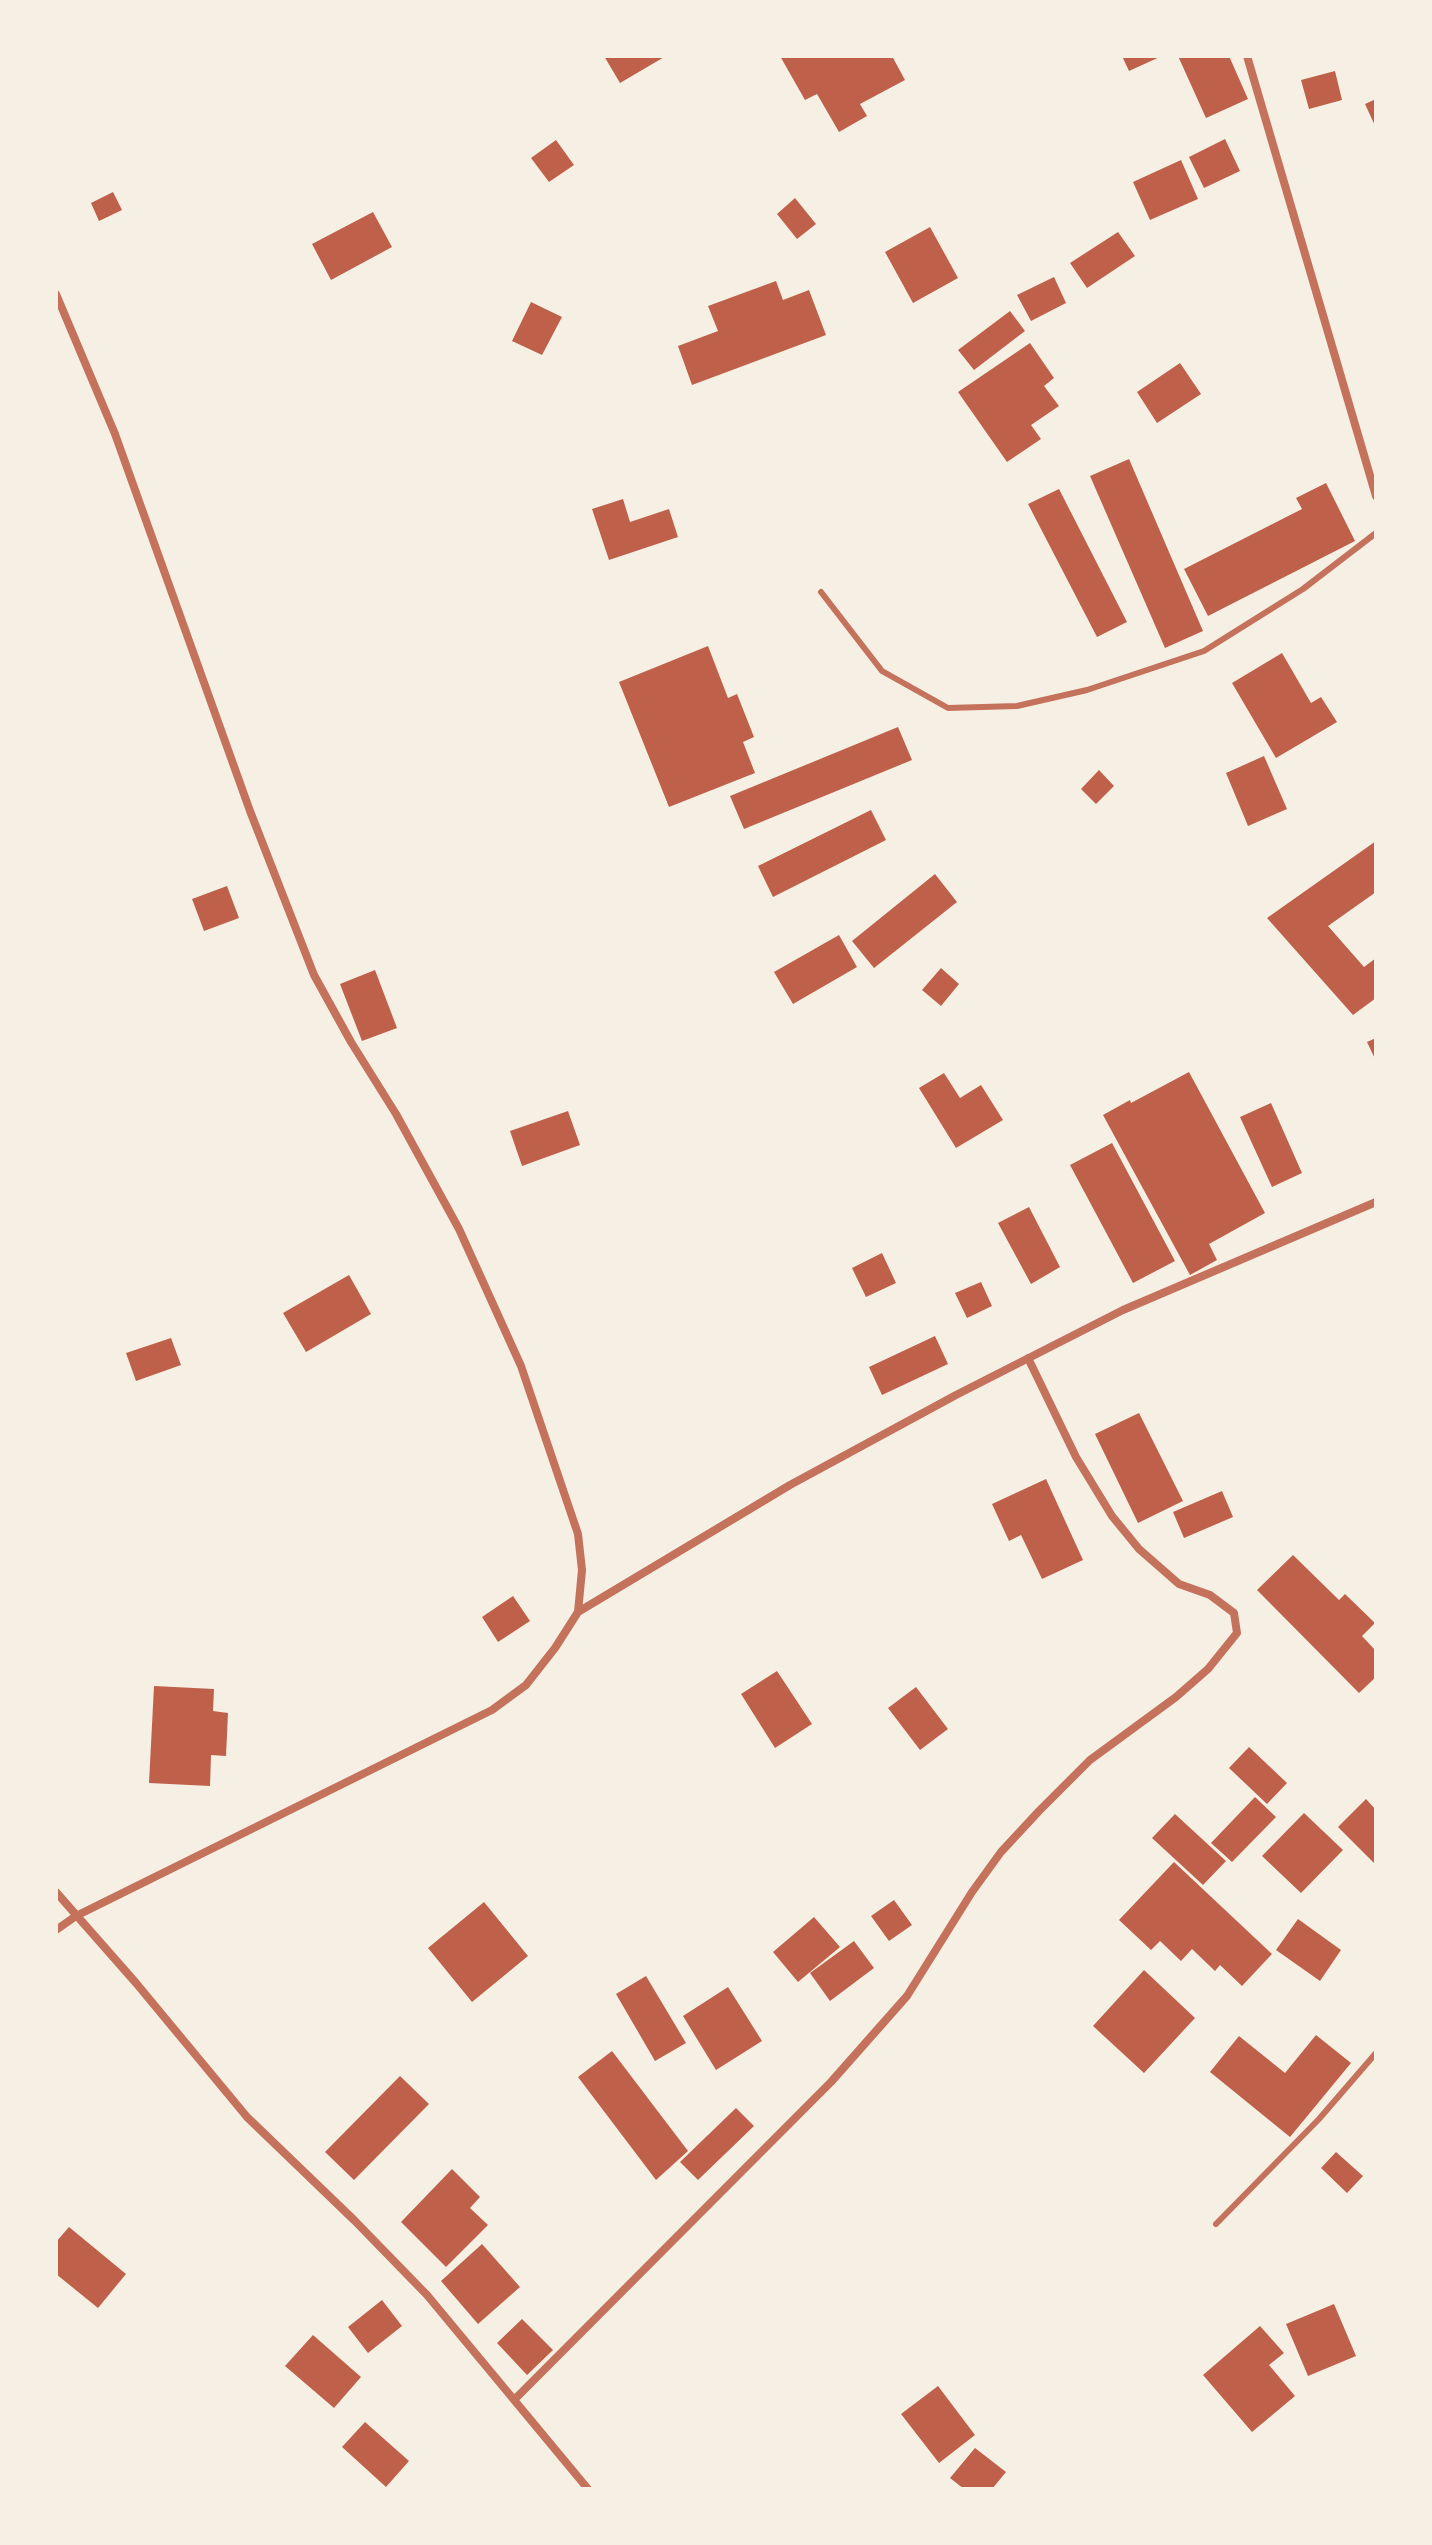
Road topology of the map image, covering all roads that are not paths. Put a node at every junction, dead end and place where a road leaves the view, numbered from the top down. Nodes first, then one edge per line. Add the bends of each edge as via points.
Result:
1 (1247, 56) edge
2 (56, 294) edge
3 (1376, 496) edge
4 (1376, 533) edge
5 (821, 592) dead end
6 (1376, 1202) edge
7 (1028, 1358) junction
8 (578, 1612) junction
9 (56, 1892) edge
10 (76, 1916) junction
11 (56, 1930) edge
12 (1376, 2053) edge
13 (1216, 2224) dead end
14 (514, 2400) junction
15 (588, 2489) edge

1 - 3 street
2 - 8 street via 115,434 314,975 459,1229 521,1366 578,1534
4 - 5 lane via 1303,589 1204,651 1087,690 1017,706 948,708 882,671
6 - 7 street via 1123,1310
7 - 8 street via 790,1485
7 - 14 street via 1076,1457 1112,1516 1179,1584 1210,1595 1234,1613 1237,1633 1208,1669 1090,1760 1039,1811 994,1862 907,1996 831,2082
8 - 10 street via 526,1685 492,1710
9 - 10 street
10 - 11 street
10 - 14 street via 247,2117 427,2295
12 - 13 lane
14 - 15 street

